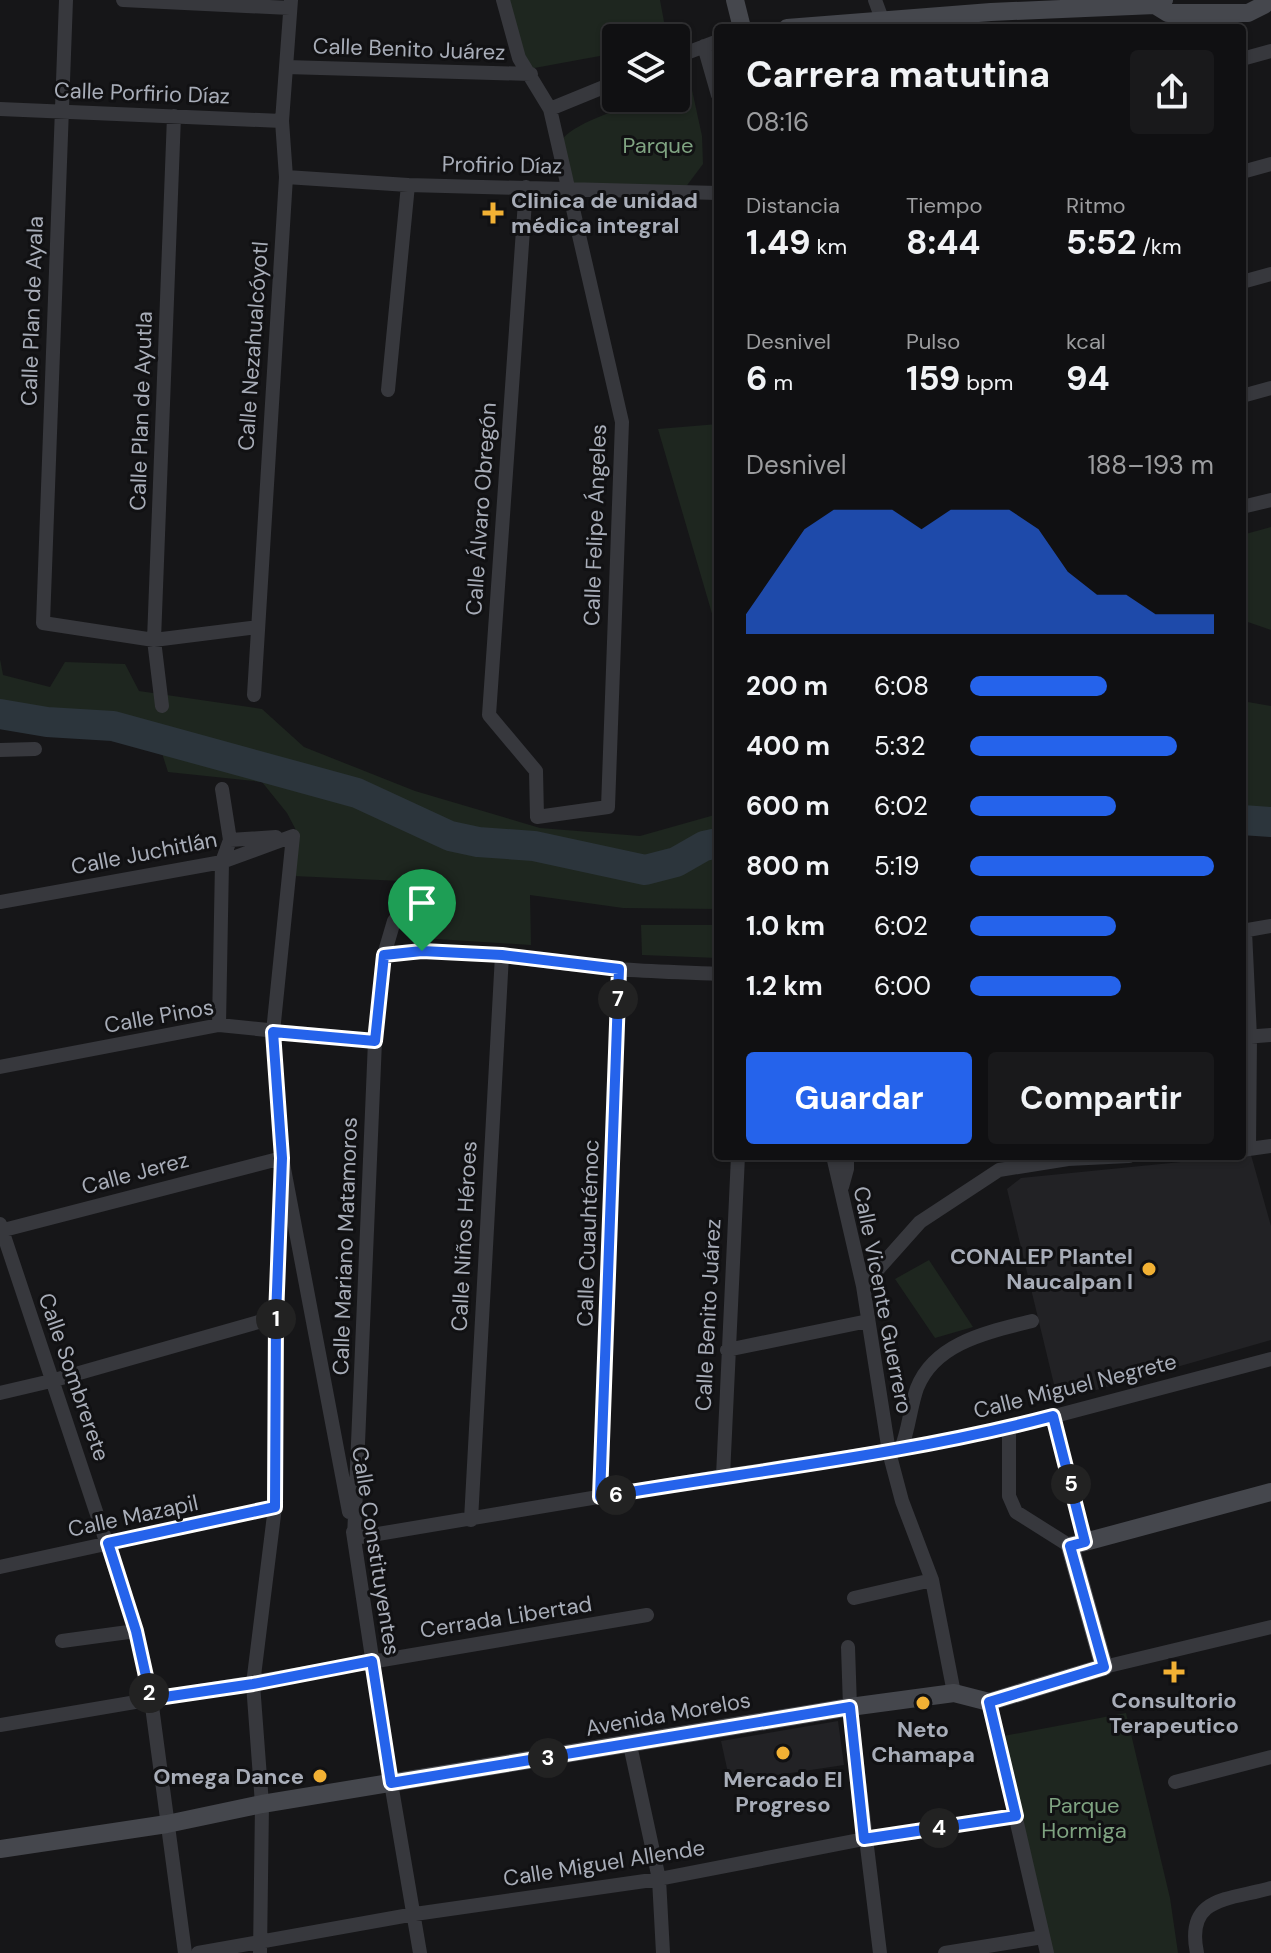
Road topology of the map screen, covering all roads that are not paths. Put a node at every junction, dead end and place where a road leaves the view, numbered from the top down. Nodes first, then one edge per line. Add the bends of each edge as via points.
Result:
1 (66, 0) edge
2 (123, 0) edge
3 (503, 0) edge
4 (735, 0) edge
5 (875, 0) edge
6 (1160, 3) edge
7 (1263, 3) edge
8 (290, 4) edge
9 (1096, 4) edge
10 (989, 6) edge
11 (870, 23) edge
12 (741, 24) edge
13 (711, 44) edge
14 (1271, 51) edge
15 (690, 52) edge
16 (1246, 58) edge
17 (714, 66) edge
18 (286, 67) junction
19 (531, 74) junction
20 (602, 88) edge
21 (0, 109) edge
22 (550, 109) junction
23 (61, 112) junction
24 (174, 116) junction
25 (282, 121) junction
26 (1271, 164) edge
27 (1246, 171) edge
28 (286, 177) junction
29 (408, 185) junction
30 (526, 187) junction
31 (569, 187) junction
32 (714, 193) edge
33 (1271, 274) edge
34 (1246, 281) edge
35 (1271, 388) edge
36 (388, 390) dead end
37 (1246, 395) edge
38 (1271, 500) edge
39 (1246, 506) edge
40 (258, 627) junction
41 (154, 640) junction
42 (254, 695) dead end
43 (162, 706) dead end
44 (35, 749) dead end
45 (0, 750) edge
46 (222, 789) dead end
47 (537, 817) joint
48 (293, 836) junction
49 (230, 840) junction
50 (222, 862) junction
51 (414, 896) dead end
52 (0, 902) edge
53 (1271, 926) edge
54 (1246, 931) edge
55 (384, 955) junction
56 (502, 955) junction
57 (619, 969) junction
58 (714, 974) edge
59 (219, 1025) junction
60 (273, 1032) junction
61 (1271, 1035) edge
62 (1246, 1037) edge
63 (375, 1041) junction
64 (0, 1067) edge
65 (1271, 1146) edge
66 (1246, 1150) edge
67 (282, 1158) junction
68 (738, 1160) edge
69 (834, 1160) edge
70 (847, 1160) edge
71 (1062, 1160) edge
72 (841, 1191) junction
73 (1, 1228) edge
74 (863, 1286) junction
75 (276, 1317) junction
76 (868, 1321) junction
77 (1032, 1321) dead end
78 (727, 1350) junction
79 (1271, 1359) edge
80 (51, 1381) junction
81 (0, 1393) edge
82 (1053, 1416) junction
83 (1009, 1428) junction
84 (895, 1451) junction
85 (723, 1476) junction
86 (1271, 1492) edge
87 (600, 1497) junction
88 (275, 1507) junction
89 (471, 1520) junction
90 (354, 1538) junction
91 (108, 1543) junction
92 (1078, 1544) junction
93 (0, 1567) edge
94 (932, 1580) junction
95 (854, 1598) dead end
96 (647, 1615) dead end
97 (1271, 1627) edge
98 (136, 1631) junction
99 (62, 1641) dead end
100 (848, 1647) dead end
101 (372, 1661) junction
102 (1104, 1667) junction
103 (253, 1684) junction
104 (954, 1693) junction
105 (151, 1699) junction
106 (989, 1702) junction
107 (850, 1707) junction
108 (0, 1725) edge
109 (630, 1745) junction
110 (1271, 1757) edge
111 (1175, 1782) dead end
112 (391, 1783) junction
113 (262, 1804) junction
114 (1016, 1816) junction
115 (167, 1824) junction
116 (864, 1839) junction
117 (0, 1849) edge
118 (659, 1879) junction
119 (1271, 1888) edge
120 (415, 1914) junction
121 (1043, 1937) junction
122 (260, 1947) edge
123 (185, 1953) edge
124 (198, 1953) edge
125 (420, 1953) edge
126 (663, 1953) edge
127 (880, 1953) edge
128 (945, 1953) edge
129 (1047, 1953) edge
130 (1197, 1953) edge

1 - 23 street, Calle Plan de Ayala
2 - 8 street
3 - 19 street, Calle Felipe Ángeles via 519,58
4 - 12 main road
5 - 11 street
6 - 7 main road via 1168,13 1248,13
6 - 9 main road
8 - 18 street, Calle Nezahualcóyotl
9 - 10 main road
10 - 11 main road
13 - 15 street
13 - 17 street
14 - 16 street
18 - 19 street, Calle Benito Juárez
18 - 25 street, Calle Nezahualcóyotl
19 - 22 street, Calle Felipe Ángeles
20 - 22 street
21 - 23 street, Calle Porfirio Díaz
22 - 31 street, Calle Felipe Ángeles
23 - 24 street, Calle Porfirio Díaz
23 - 41 street, Calle Plan de Ayala via 43,623
24 - 25 street, Calle Porfirio Díaz
24 - 41 street, Calle Plan de Ayutla
25 - 28 street, Calle Nezahualcóyotl
26 - 27 street
28 - 29 street, Profirio Díaz
28 - 40 street, Calle Nezahualcóyotl
29 - 30 street, Profirio Díaz
29 - 36 street
30 - 31 street, Profirio Díaz
30 - 47 street, Calle Álvaro Obregón via 489,715 536,771
31 - 32 street, Profirio Díaz
31 - 47 street, Calle Felipe Ángeles via 622,422 608,807
33 - 34 street
35 - 37 street
38 - 39 street
40 - 41 street
40 - 42 street, Calle Nezahualcóyotl
41 - 43 street, Calle Plan de Ayutla
44 - 45 street
46 - 49 street
48 - 49 street
48 - 50 street, Calle Juchitlán
48 - 60 street
49 - 50 street
50 - 52 street, Calle Juchitlán
50 - 59 street
51 - 55 street, Calle Mariano Matamoros via 394,921
53 - 54 street
55 - 56 street
55 - 63 street, Calle Mariano Matamoros
56 - 57 street
56 - 89 street, Calle Niños Héroes
57 - 58 street
57 - 87 street, Calle Cuauhtémoc
59 - 60 street, Calle Pinos
59 - 64 street, Calle Pinos
60 - 63 street, Calle Pinos
60 - 67 street
61 - 62 street
63 - 90 street, Calle Mariano Matamoros
65 - 66 street
67 - 73 street, Calle Jerez
67 - 75 street
67 - 90 street, Calle Constituyentes
68 - 78 street, Calle Benito Juárez
69 - 72 street, Calle Vicente Guerrero
70 - 72 street
71 - 74 street via 999,1170 920,1222
72 - 74 street, Calle Vicente Guerrero
73 - 80 street, Calle Sombrerete
74 - 76 street, Calle Vicente Guerrero
75 - 80 street
75 - 88 street
76 - 78 street
76 - 84 street, Calle Vicente Guerrero
77 - 84 street via 973,1338 936,1359 918,1385 909,1428
78 - 85 street, Calle Benito Juárez
79 - 82 street, Calle Miguel Negrete
80 - 81 street
80 - 91 street, Calle Sombrerete
82 - 83 street, Calle Miguel Negrete
82 - 92 street
83 - 84 street, Calle Miguel Negrete
83 - 92 street via 1009,1496 1016,1512
84 - 85 street, Calle Miguel Negrete
84 - 94 street, Calle Vicente Guerrero via 902,1501
85 - 87 street, Calle Miguel Negrete
86 - 92 main road
87 - 89 street, Calle Miguel Negrete
88 - 91 street, Calle Mazapil
88 - 103 street
89 - 90 street, Calle Miguel Negrete
90 - 101 street, Calle Constituyentes
91 - 93 street, Calle Mazapil
91 - 98 street, Calle Sombrerete
92 - 102 main road
94 - 95 street
94 - 104 street, Calle Vicente Guerrero
96 - 101 street, Cerrada Libertad
97 - 102 street
98 - 99 street
98 - 105 street, Calle Sombrerete
100 - 107 street
101 - 103 street, Cerrada Libertad
101 - 112 street, Calle Constituyentes
102 - 106 main road
103 - 105 street, Cerrada Libertad
103 - 113 street
104 - 106 main road, Avenida Morelos
104 - 107 main road, Avenida Morelos
105 - 108 street, Cerrada Libertad
105 - 115 street, Calle Sombrerete
106 - 114 street
107 - 109 main road, Avenida Morelos
107 - 116 street
109 - 112 main road, Avenida Morelos
109 - 118 street
110 - 111 street
112 - 113 main road, Avenida Morelos
112 - 120 street, Calle Constituyentes
113 - 115 main road, Avenida Morelos
113 - 122 street
114 - 116 street, Calle Miguel Allende
114 - 121 street
115 - 117 main road, Avenida Morelos
115 - 123 street, Calle Sombrerete
116 - 118 street, Calle Miguel Allende
116 - 127 street
118 - 120 street, Calle Miguel Allende
118 - 126 street
119 - 130 street via 1200,1912 1195,1923
120 - 122 street, Calle Miguel Allende
120 - 125 street, Calle Constituyentes
121 - 128 street
121 - 129 street
122 - 124 street, Calle Miguel Allende

